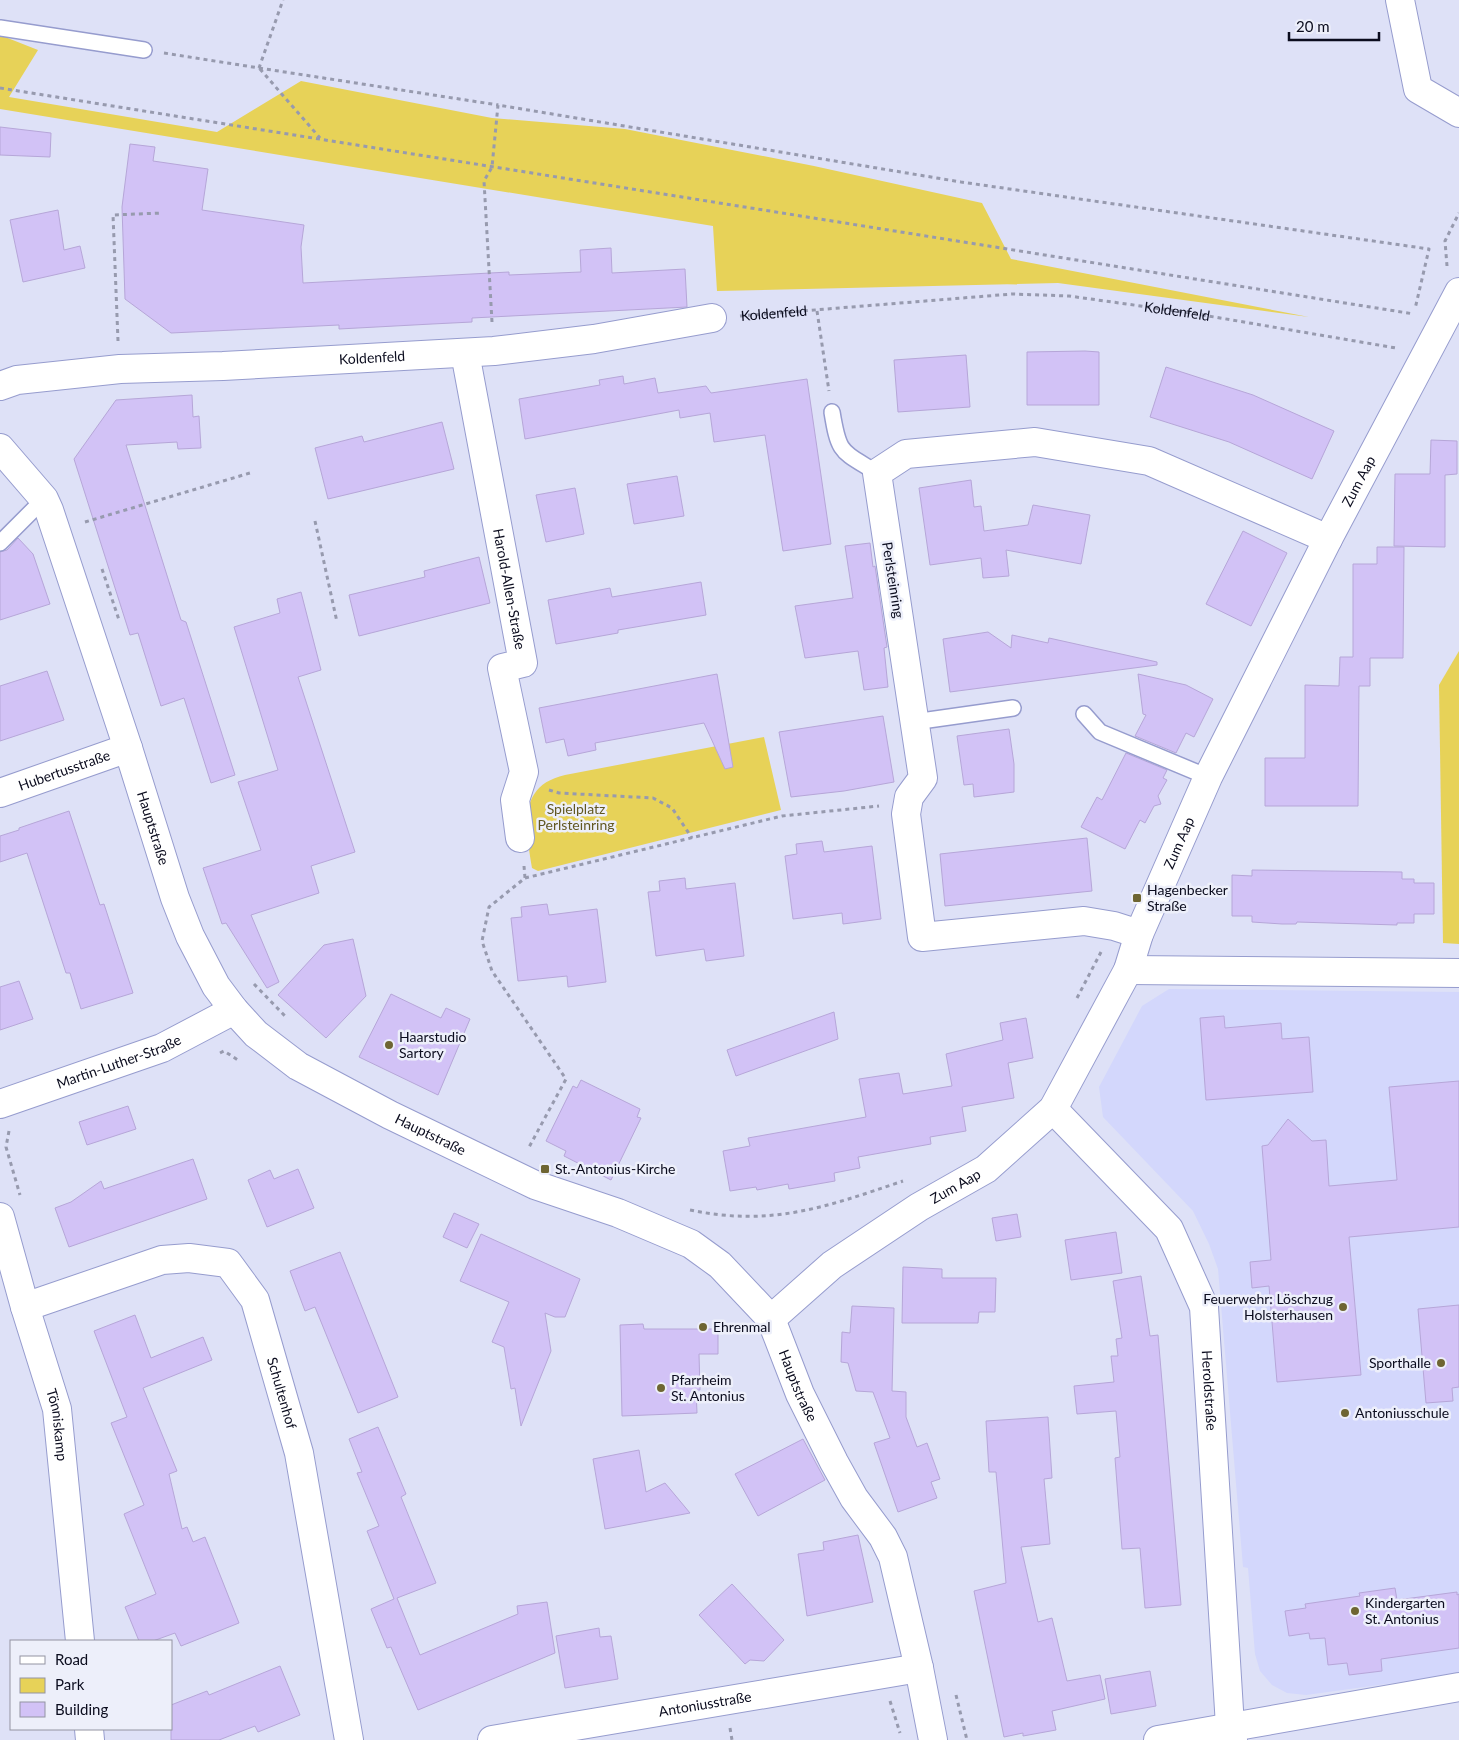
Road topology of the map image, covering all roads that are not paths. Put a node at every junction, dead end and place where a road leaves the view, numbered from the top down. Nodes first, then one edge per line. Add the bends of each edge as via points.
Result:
1 (1400, 0) edge
2 (0, 28) edge
3 (144, 50) road end
4 (1459, 113) edge
5 (1459, 292) edge
6 (712, 318) road end
7 (465, 353) junction
8 (0, 386) edge
9 (832, 412) road end
10 (0, 448) edge
11 (877, 473) junction
12 (44, 498) junction
13 (1328, 539) junction
14 (0, 543) edge
15 (1013, 708) dead end
16 (1084, 714) dead end
17 (914, 722) junction
18 (128, 748) junction
19 (1208, 777) junction
20 (0, 794) edge
21 (520, 838) road end
22 (1139, 934) junction
23 (1128, 970) junction
24 (1459, 972) edge
25 (234, 1010) junction
26 (1053, 1109) junction
27 (5, 1114) edge
28 (11, 1210) edge
29 (25, 1307) junction
30 (771, 1320) junction
31 (80, 1640) edge
32 (919, 1668) junction
33 (1459, 1687) edge
34 (1232, 1733) edge
35 (349, 1740) edge
36 (492, 1740) edge
37 (933, 1740) edge
38 (1158, 1740) edge

1 - 4 street via 1418,89
2 - 3 lane
5 - 13 street, Zum Aap
6 - 7 street, Koldenfeld via 594,339
7 - 8 street, Koldenfeld via 120,369 17,380
7 - 21 street, Harold-Allen-Straße via 523,664 502,668 524,772 515,800
9 - 11 lane via 837,441 843,451
10 - 12 street, Hauptstraße
11 - 13 street via 906,454 1035,442 1149,461
11 - 17 street, Perlsteinring
12 - 14 lane
12 - 18 street, Hauptstraße
13 - 19 street, Zum Aap
15 - 17 lane
16 - 19 lane via 1100,732
17 - 22 street, Perlsteinring via 923,778 909,797 906,814 922,937 1084,921
18 - 20 street, Hubertusstraße
18 - 25 street, Hauptstraße via 190,936 216,986
19 - 22 street, Zum Aap
22 - 23 street, Zum Aap
23 - 24 street
23 - 26 street, Zum Aap
25 - 27 street, Martin-Luther-Straße via 162,1048
25 - 30 street, Hauptstraße via 256,1034 298,1066 390,1115 535,1185 618,1213 691,1244 720,1265
26 - 30 street, Zum Aap via 986,1169 919,1207 832,1265
26 - 34 street, Heroldstraße via 1169,1229 1204,1307
28 - 29 street, Tönniskamp
29 - 31 street, Tönniskamp via 57,1410
29 - 35 street, Schultenhof via 162,1260 188,1258 228,1263 255,1300 299,1453
30 - 32 street, Hauptstraße via 800,1394 834,1462 893,1557
32 - 36 street, Antoniusstraße
32 - 37 street, Hauptstraße
33 - 34 street
34 - 38 street

